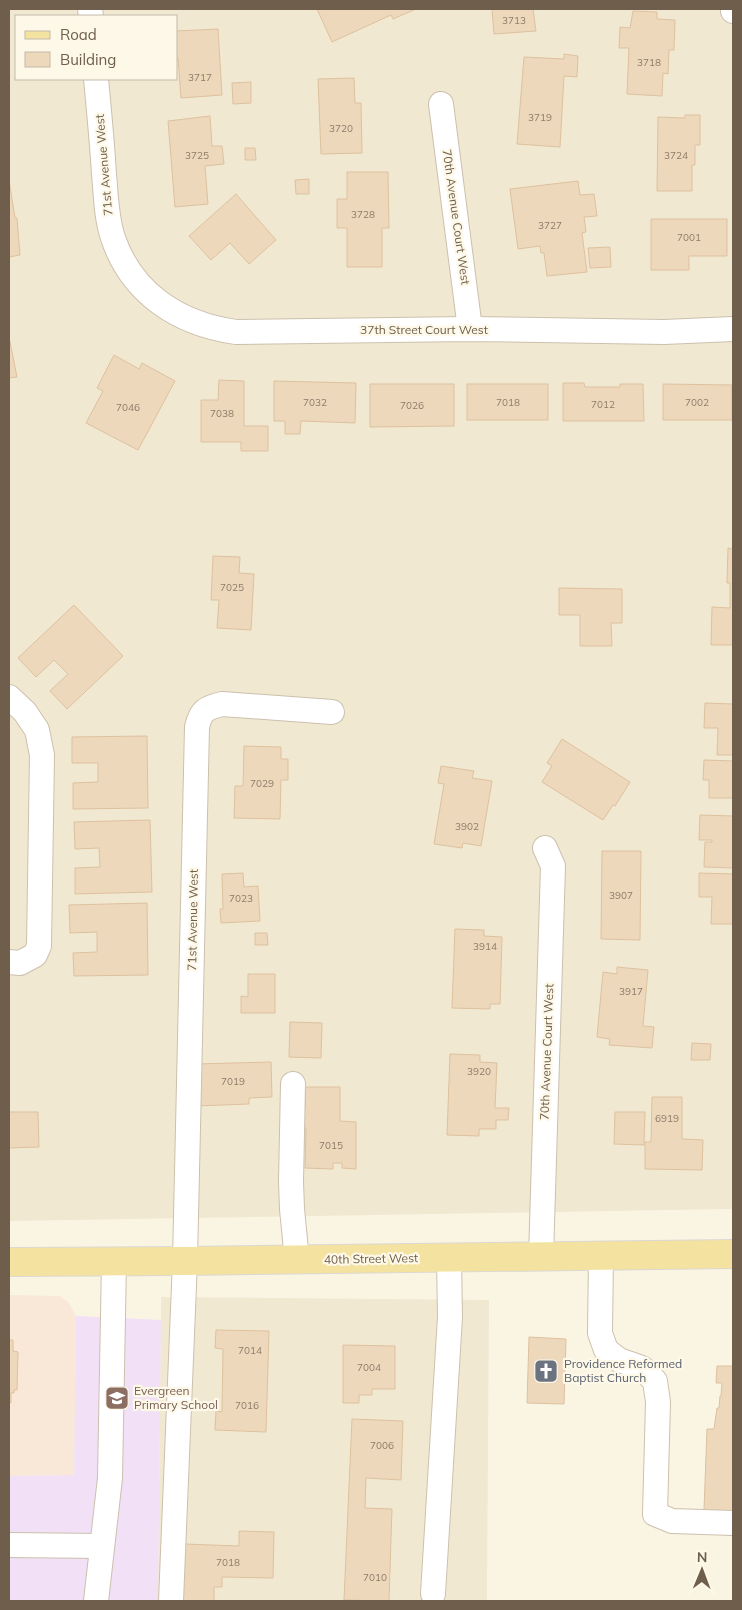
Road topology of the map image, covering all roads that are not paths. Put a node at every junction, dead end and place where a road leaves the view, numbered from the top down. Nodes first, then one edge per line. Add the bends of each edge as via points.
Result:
1 (96, 80) edge
2 (441, 104) dead end
3 (133, 275) joint
4 (470, 330) junction
5 (733, 330) edge
6 (9, 697) edge
7 (332, 712) dead end
8 (545, 848) dead end
9 (9, 962) edge
10 (293, 1084) dead end
11 (733, 1254) edge
12 (602, 1256) junction
13 (541, 1257) junction
14 (449, 1258) junction
15 (297, 1260) junction
16 (9, 1262) edge
17 (114, 1262) junction
18 (185, 1262) junction
19 (733, 1523) edge
20 (11, 1545) edge
21 (102, 1546) junction
22 (433, 1594) dead end
23 (96, 1601) edge
24 (171, 1601) edge

1 - 3 street, 71st Avenue West via 108,214 113,238
2 - 4 street, 70th Avenue Court West
3 - 4 street, 37th Street Court West via 152,297 172,312 214,329 236,332
4 - 5 street, 37th Street Court West
6 - 9 street via 25,712 36,730 42,755 39,946 35,956 20,963
7 - 18 street, 71st Avenue West via 222,704 208,707 200,715 197,726
8 - 13 street, 70th Avenue Court West via 553,866
10 - 15 street via 292,1209
11 - 12 main road, 40th Street West
12 - 13 main road, 40th Street West
12 - 19 street via 600,1332 606,1350 619,1360 642,1368 654,1381 658,1402 655,1514 672,1522
13 - 14 main road, 40th Street West
14 - 15 main road, 40th Street West
14 - 22 street via 450,1317
15 - 18 main road, 40th Street West
16 - 17 main road, 40th Street West
17 - 18 main road, 40th Street West
17 - 21 street via 110,1478
18 - 24 street, 71st Avenue West
20 - 21 street
21 - 23 street

